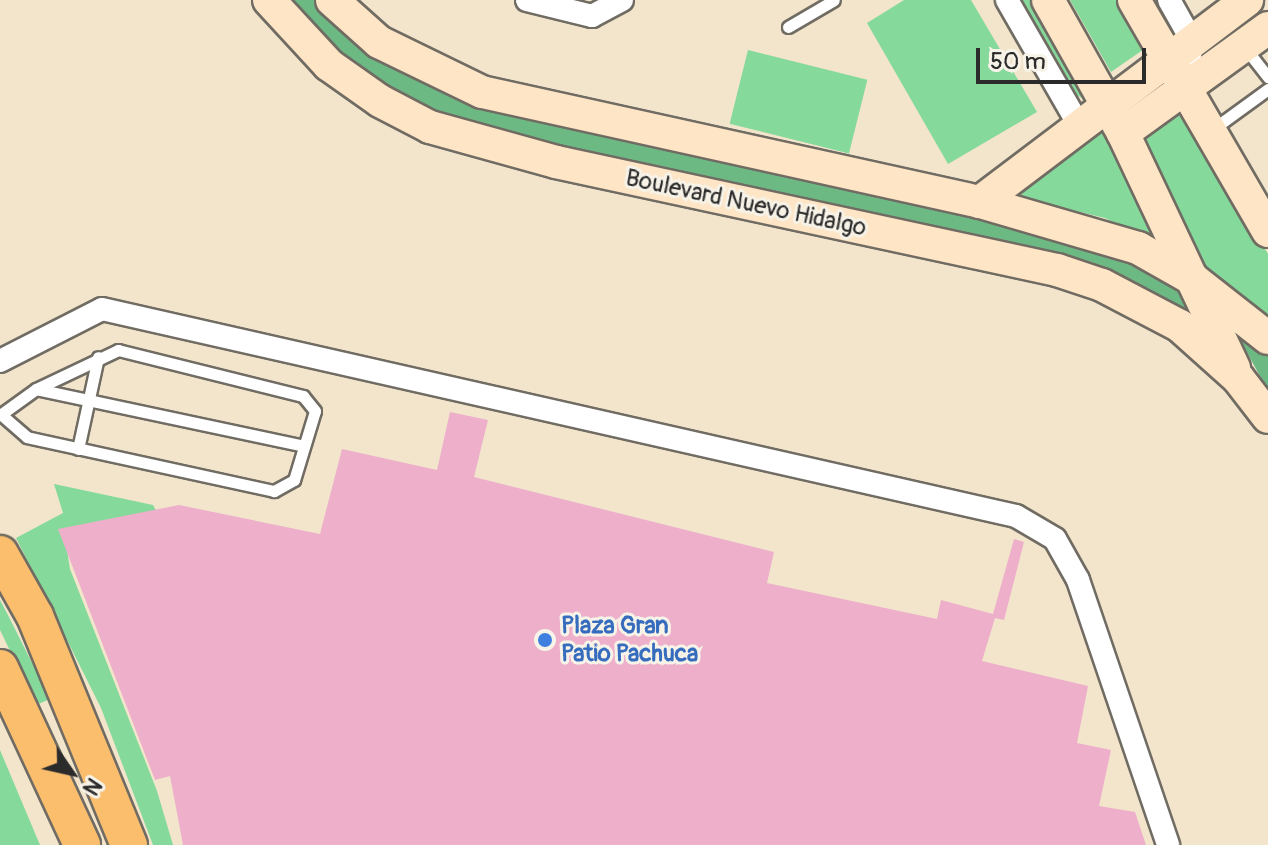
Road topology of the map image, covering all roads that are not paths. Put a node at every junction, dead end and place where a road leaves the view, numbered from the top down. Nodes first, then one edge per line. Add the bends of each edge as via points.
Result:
1 (269, 0) edge
2 (332, 0) edge
3 (527, 0) edge
4 (622, 0) edge
5 (834, 0) edge
6 (1007, 0) edge
7 (1048, 0) edge
8 (1134, 0) edge
9 (1169, 0) edge
10 (1247, 0) edge
11 (788, 27) dead end
12 (1256, 37) edge
13 (1179, 50) junction
14 (1268, 77) edge
15 (1186, 88) junction
16 (1268, 89) edge
17 (1107, 104) junction
18 (1080, 127) junction
19 (1210, 131) junction
20 (1123, 133) junction
21 (980, 202) junction
22 (1268, 231) edge
23 (1194, 280) junction
24 (1268, 338) edge
25 (98, 357) junction
26 (0, 361) edge
27 (1238, 378) junction
28 (36, 389) junction
29 (90, 400) junction
30 (0, 415) edge
31 (1268, 417) edge
32 (304, 446) junction
33 (78, 449) junction
34 (0, 554) edge
35 (0, 668) edge
36 (96, 762) junction
37 (53, 780) junction
38 (82, 845) edge
39 (129, 845) edge
40 (1168, 845) edge

1 - 27 street, Boulevard Nuevo Hidalgo via 329,65 430,127 556,162 1057,270 1140,301 1180,326
2 - 21 street, Boulevard Nuevo Hidalgo via 379,42 482,92
3 - 4 street via 592,16
5 - 11 lane
6 - 18 street
7 - 17 street, Boulevard Nuevo Hidalgo
8 - 13 street
9 - 13 street
10 - 13 street
12 - 14 lane
12 - 15 street
13 - 15 street
13 - 17 street
15 - 19 street
15 - 20 street
16 - 19 lane
17 - 18 street
17 - 20 street, Boulevard Nuevo Hidalgo
18 - 21 street
19 - 22 street
20 - 23 street, Boulevard Nuevo Hidalgo
21 - 23 street, Boulevard Nuevo Hidalgo via 1138,248
23 - 24 street, Boulevard Nuevo Hidalgo
23 - 27 street, Boulevard Nuevo Hidalgo
25 - 28 lane
25 - 29 lane
25 - 32 lane via 118,350 303,396 315,411
26 - 40 street via 102,309 1016,516 1055,539 1078,580
27 - 31 street, Boulevard Nuevo Hidalgo
28 - 29 lane
28 - 30 lane
29 - 32 lane
29 - 33 lane
30 - 33 lane via 27,437
32 - 33 lane via 294,480 274,491
34 - 36 main road via 35,616
35 - 37 main road
36 - 37 main road
36 - 39 main road
37 - 38 main road

